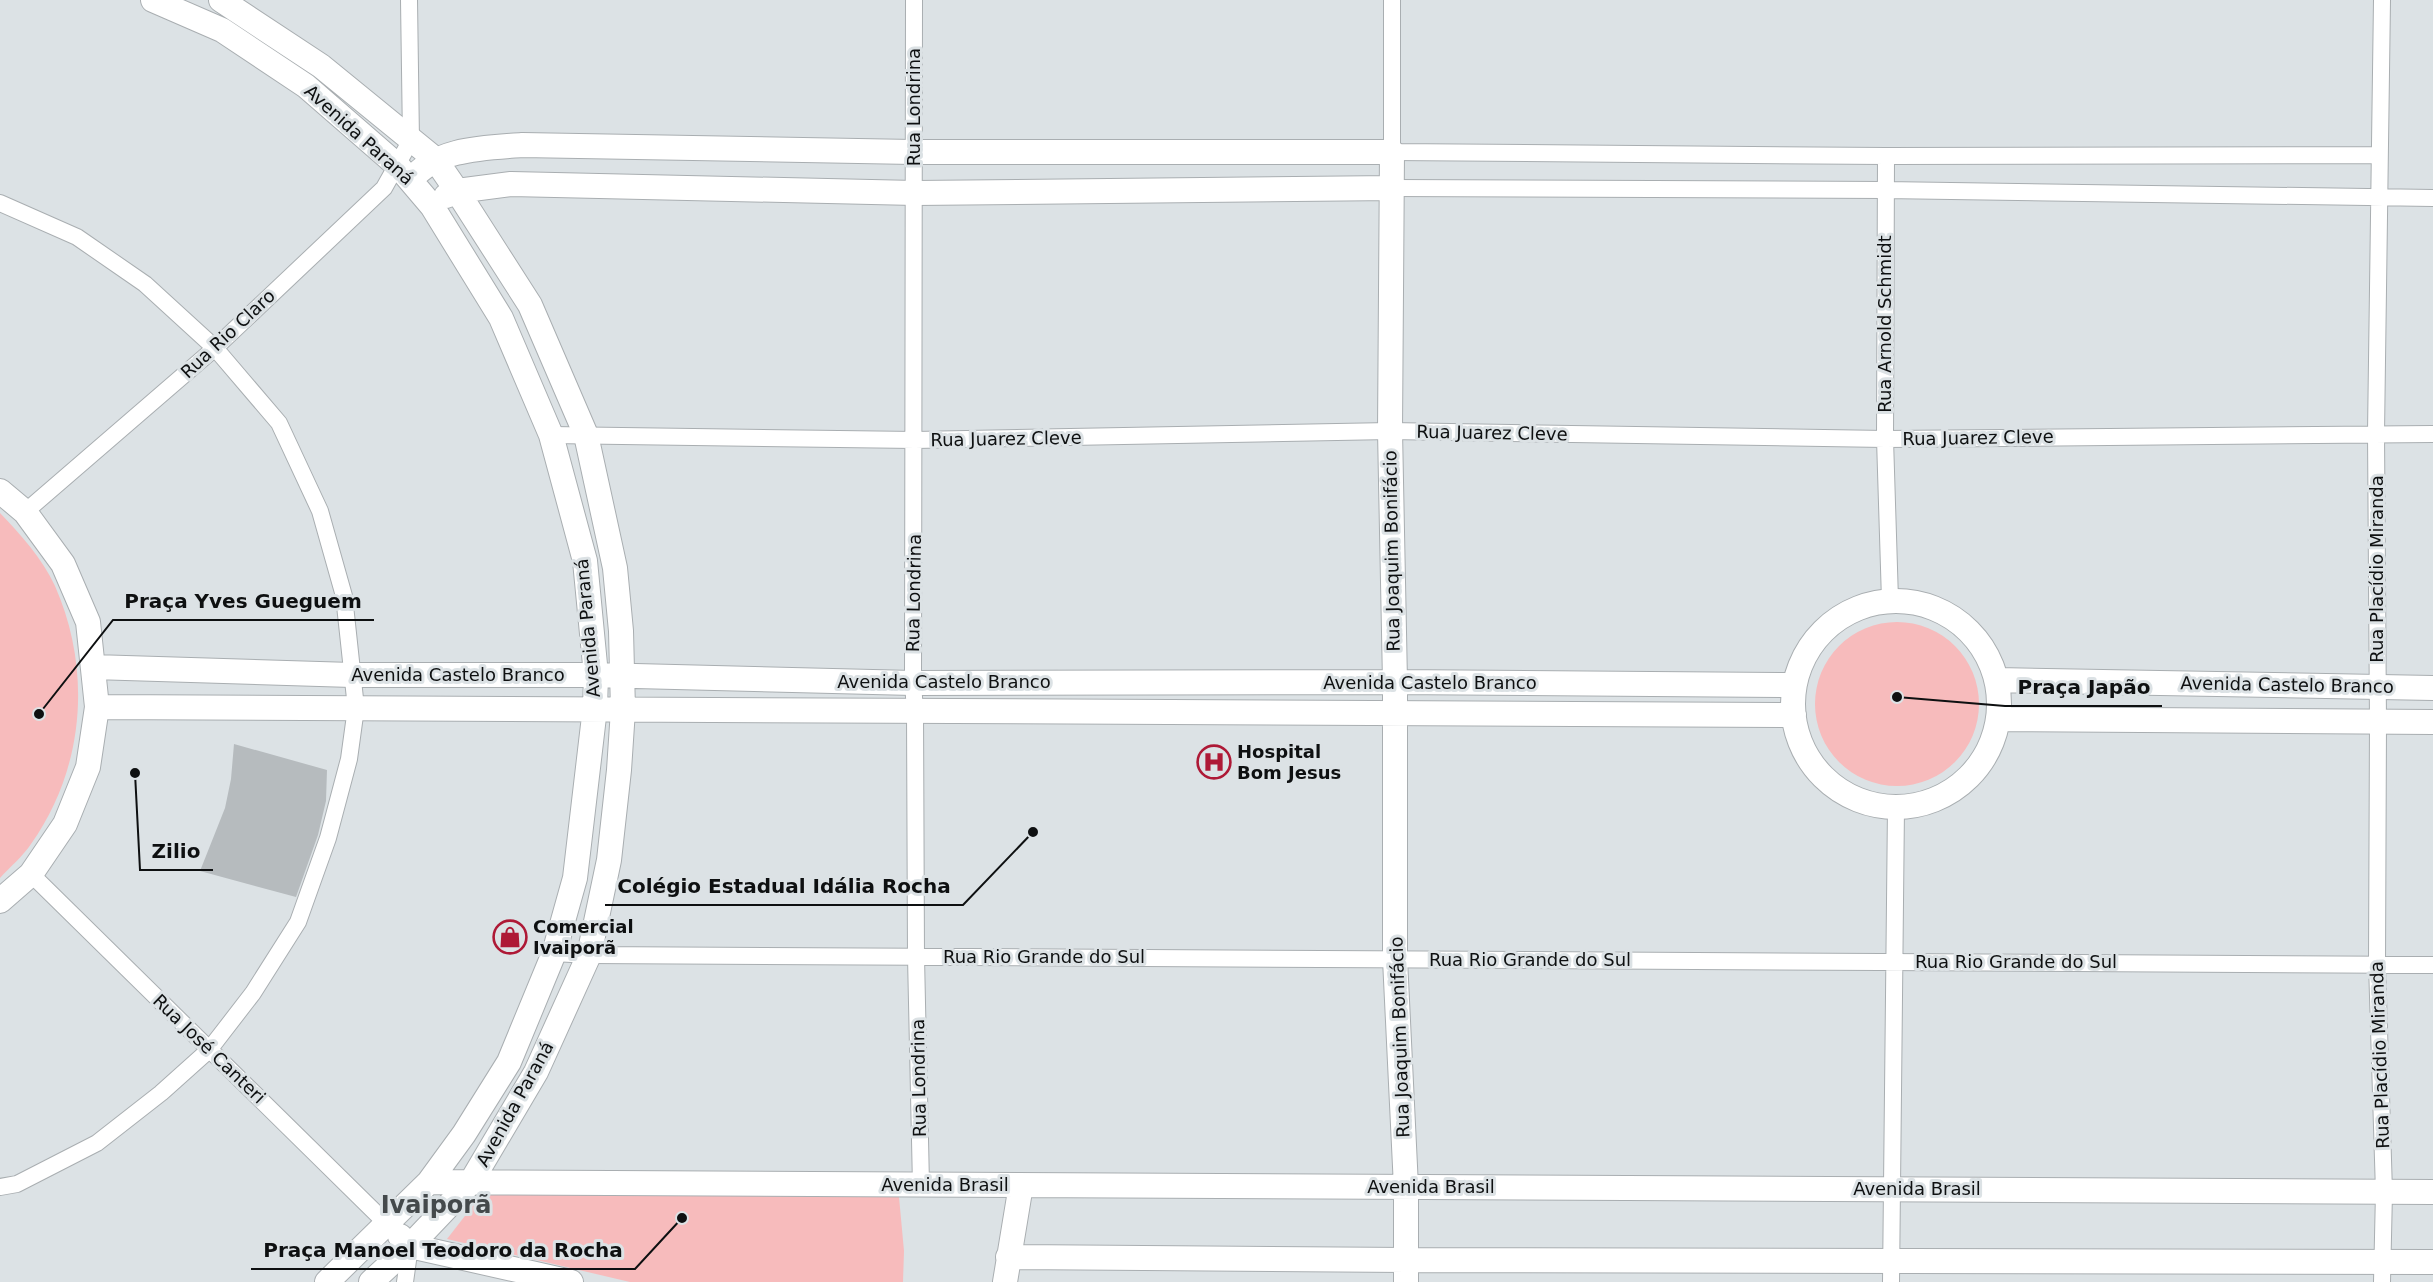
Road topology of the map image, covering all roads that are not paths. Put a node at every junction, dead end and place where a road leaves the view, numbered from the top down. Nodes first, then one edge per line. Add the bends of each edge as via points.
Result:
1 (153, 0) edge
2 (221, 0) edge
3 (409, 0) edge
4 (914, 0) edge
5 (1392, 0) edge
6 (2382, 0) edge
7 (411, 140) junction
8 (913, 152) junction
9 (1392, 152) junction
10 (2378, 155) junction
11 (1886, 156) junction
12 (435, 159) junction
13 (404, 173) junction
14 (1393, 188) junction
15 (1885, 190) junction
16 (457, 191) junction
17 (915, 193) junction
18 (2380, 197) junction
19 (2433, 198) edge
20 (0, 203) edge
21 (432, 206) junction
22 (215, 348) junction
23 (1390, 431) junction
24 (2376, 434) junction
25 (2433, 434) edge
26 (551, 435) junction
27 (586, 435) junction
28 (1886, 439) junction
29 (915, 440) junction
30 (0, 491) edge
31 (25, 512) junction
32 (1890, 600) junction
33 (93, 667) junction
34 (352, 675) junction
35 (596, 675) junction
36 (621, 677) junction
37 (1997, 680) junction
38 (1395, 682) junction
39 (913, 683) junction
40 (1794, 686) junction
41 (2378, 687) junction
42 (2433, 688) edge
43 (98, 707) junction
44 (356, 708) junction
45 (595, 708) junction
46 (623, 710) junction
47 (915, 711) junction
48 (1395, 713) junction
49 (1794, 715) junction
50 (1999, 719) junction
51 (2378, 722) junction
52 (2433, 722) edge
53 (1896, 807) junction
54 (31, 874) junction
55 (0, 901) edge
56 (554, 952) junction
57 (589, 955) junction
58 (916, 957) junction
59 (1395, 959) junction
60 (1895, 961) junction
61 (2377, 964) junction
62 (2433, 964) edge
63 (209, 1050) junction
64 (429, 1182) junction
65 (471, 1182) junction
66 (921, 1185) junction
67 (1022, 1185) junction
68 (0, 1187) edge
69 (1406, 1187) junction
70 (1893, 1189) junction
71 (2384, 1192) junction
72 (2433, 1192) edge
73 (387, 1224) junction
74 (410, 1246) junction
75 (1008, 1257) junction
76 (2433, 1262) edge
77 (1406, 1271) edge
78 (1892, 1271) edge
79 (2382, 1272) edge
80 (327, 1282) edge
81 (371, 1282) edge
82 (405, 1282) edge
83 (571, 1282) edge
84 (1005, 1282) edge

1 - 13 street, Avenida Paraná via 222,30 297,80
2 - 7 street, Avenida Paraná via 321,66
3 - 7 street
4 - 8 street, Rua Londrina
5 - 9 street, Rua Joaquim Bonifácio
6 - 10 street, Rua Placídio Miranda
7 - 12 street, Avenida Paraná
7 - 13 street, Rua Rio Claro
8 - 9 street
8 - 12 street via 522,145 484,148
8 - 17 street, Rua Londrina
9 - 11 street
9 - 14 street, Rua Joaquim Bonifácio
10 - 11 street
10 - 18 street, Rua Placídio Miranda
11 - 15 street, Rua Arnold Schmidt
12 - 13 street via 421,169
12 - 16 street, Avenida Paraná
13 - 21 street, Avenida Paraná
13 - 22 street, Rua Rio Claro
14 - 15 street
14 - 17 street
14 - 23 street, Rua Joaquim Bonifácio
15 - 18 street
15 - 28 street, Rua Arnold Schmidt
16 - 17 street via 511,184
16 - 21 street
16 - 27 street, Avenida Paraná via 530,305
17 - 29 street, Rua Londrina
18 - 19 street
18 - 24 street, Rua Placídio Miranda
20 - 22 street via 78,237 145,284
21 - 26 street, Avenida Paraná via 501,318
22 - 31 street, Rua Rio Claro
22 - 34 street via 279,423 320,511 344,596
23 - 28 street, Rua Juarez Cleve
23 - 29 street, Rua Juarez Cleve
23 - 38 street, Rua Joaquim Bonifácio
24 - 25 street, Rua Juarez Cleve
24 - 28 street, Rua Juarez Cleve
24 - 41 street, Rua Placídio Miranda
26 - 27 street, Rua Juarez Cleve
26 - 35 street, Avenida Paraná via 585,561
27 - 29 street, Rua Juarez Cleve
27 - 36 street, Avenida Paraná via 615,568
28 - 32 street, Rua Arnold Schmidt
29 - 39 street, Rua Londrina
30 - 31 street
31 - 33 street via 63,564 88,622
32 - 37 street via 1930,606 1960,622 1984,648
32 - 40 street via 1868,603 1841,615 1819,634 1803,658
33 - 34 street, Avenida Castelo Branco
33 - 43 street
34 - 35 street, Avenida Castelo Branco
34 - 44 street
35 - 36 street, Avenida Castelo Branco
35 - 45 street, Avenida Paraná
36 - 39 street, Avenida Castelo Branco
36 - 46 street, Avenida Paraná
37 - 41 street, Avenida Castelo Branco
37 - 50 street
38 - 39 street, Avenida Castelo Branco
38 - 40 street, Avenida Castelo Branco
38 - 48 street, Rua Joaquim Bonifácio
39 - 47 street, Rua Londrina
40 - 49 street
41 - 42 street, Avenida Castelo Branco
41 - 51 street, Rua Placídio Miranda
43 - 44 street, Avenida Castelo Branco
43 - 54 street via 88,767 65,824
44 - 45 street, Avenida Castelo Branco
44 - 63 street via 349,759 328,838 298,922 253,993
45 - 46 street, Avenida Castelo Branco
45 - 56 street, Avenida Paraná via 574,878
46 - 47 street, Avenida Castelo Branco
46 - 57 street, Avenida Paraná via 609,860
47 - 48 street, Avenida Castelo Branco
47 - 58 street, Rua Londrina
48 - 49 street, Avenida Castelo Branco
48 - 59 street, Rua Joaquim Bonifácio
49 - 53 street via 1802,744 1817,770 1840,790 1867,803
50 - 51 street, Avenida Castelo Branco
50 - 53 street via 1990,747 1974,772 1952,791 1926,803
51 - 52 street, Avenida Castelo Branco
51 - 61 street, Rua Placídio Miranda
53 - 60 street
54 - 55 street
54 - 63 street, Rua José Canteri
56 - 57 street, Rua Rio Grande do Sul
56 - 64 street, Avenida Paraná via 509,1062
57 - 58 street, Rua Rio Grande do Sul
57 - 65 street, Avenida Paraná via 536,1072
58 - 59 street, Rua Rio Grande do Sul
58 - 66 street, Rua Londrina
59 - 60 street, Rua Rio Grande do Sul
59 - 69 street, Rua Joaquim Bonifácio
60 - 61 street, Rua Rio Grande do Sul
60 - 70 street
61 - 62 street, Rua Rio Grande do Sul
61 - 71 street, Rua Placídio Miranda
63 - 68 street via 96,1143 17,1184
63 - 73 street, Rua José Canteri
64 - 65 street, Avenida Brasil
64 - 73 street, Avenida Paraná
65 - 66 street, Avenida Brasil
65 - 74 street, Avenida Paraná
66 - 67 street, Avenida Brasil
67 - 69 street, Avenida Brasil
67 - 75 street
69 - 70 street, Avenida Brasil
69 - 77 street, Rua Joaquim Bonifácio
70 - 71 street, Avenida Brasil
70 - 78 street
71 - 72 street, Avenida Brasil
71 - 79 street, Rua Placídio Miranda
73 - 74 street
73 - 80 street, Avenida Paraná
74 - 81 street, Avenida Paraná
74 - 82 street
74 - 83 street
75 - 77 street
75 - 84 street
76 - 79 street
77 - 78 street
78 - 79 street

